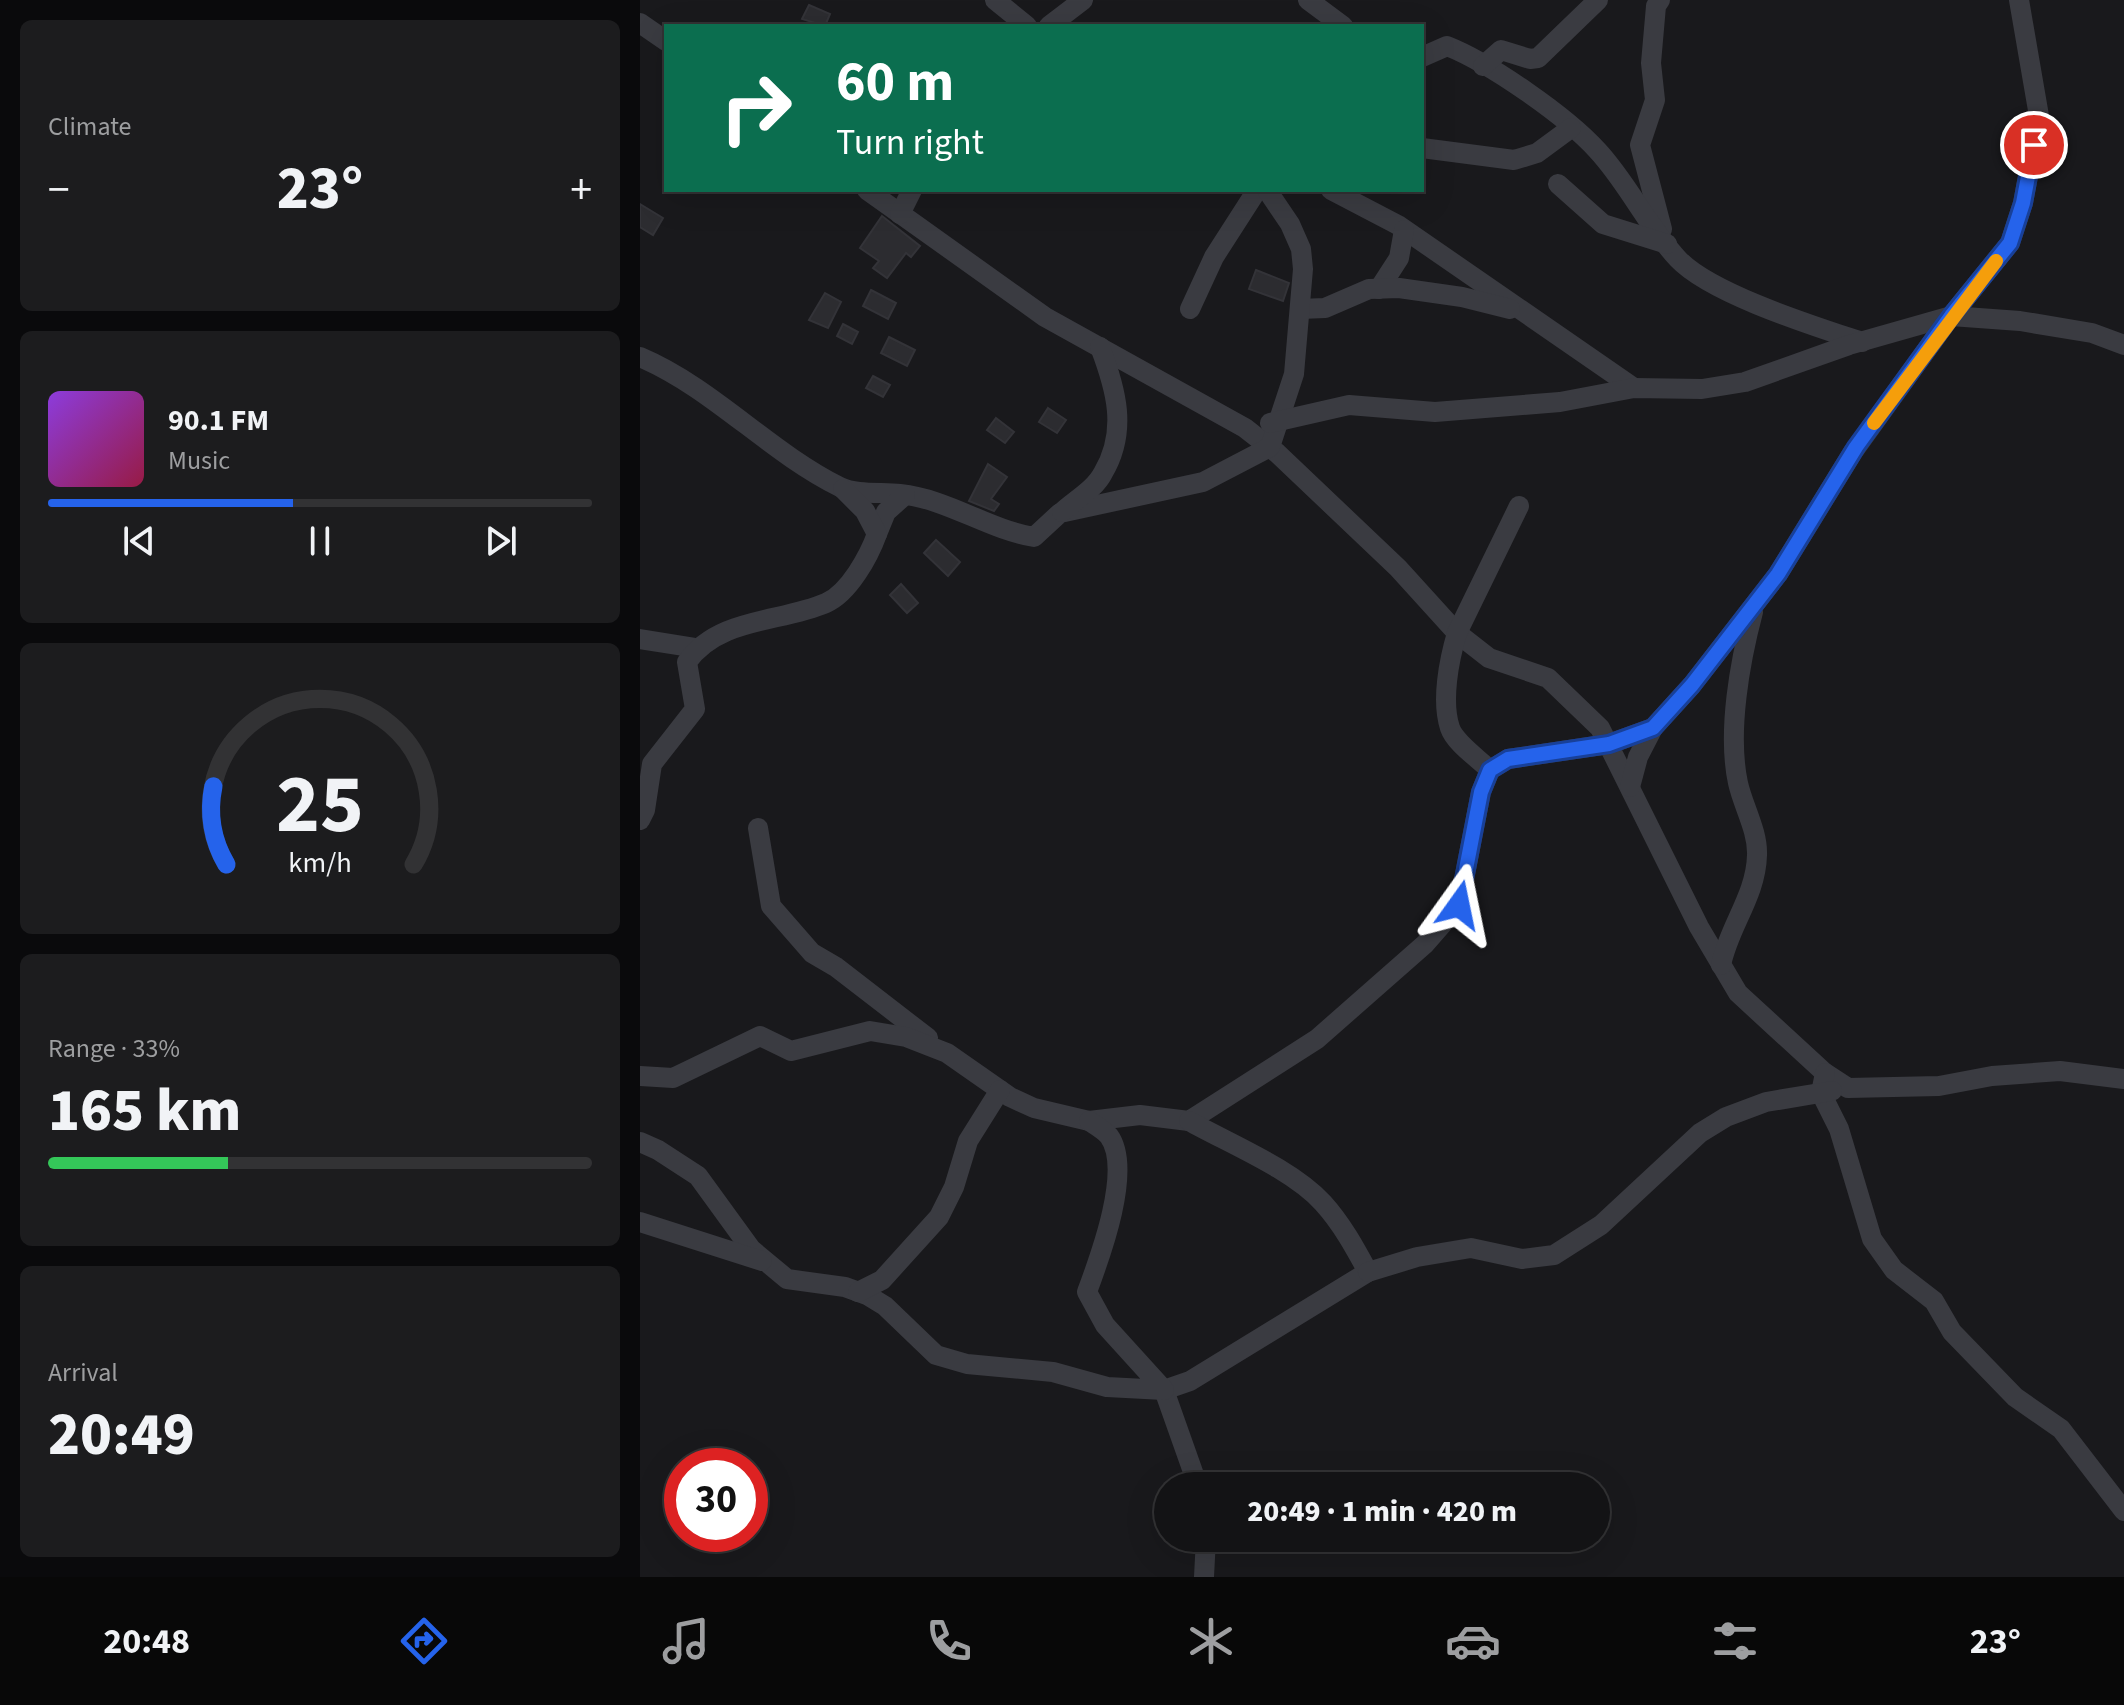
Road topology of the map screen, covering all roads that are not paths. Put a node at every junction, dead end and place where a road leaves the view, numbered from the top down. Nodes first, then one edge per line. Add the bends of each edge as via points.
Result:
1 (995, 0) edge
2 (1083, 0) edge
3 (1308, 0) edge
4 (1598, 0) edge
5 (1660, 0) edge
6 (2019, 0) edge
7 (640, 23) edge
8 (1333, 23) edge
9 (1025, 24) edge
10 (1052, 24) edge
11 (664, 40) edge
12 (1424, 56) edge
13 (1483, 66) junction
14 (1571, 128) junction
15 (1424, 148) edge
16 (1558, 184) dead end
17 (870, 192) edge
18 (911, 192) edge
19 (1256, 192) edge
20 (1268, 192) edge
21 (1359, 196) edge
22 (900, 214) junction
23 (1404, 230) junction
24 (1667, 244) junction
25 (1379, 289) junction
26 (1190, 309) dead end
27 (1300, 309) junction
28 (1523, 312) junction
29 (1951, 316) junction
30 (1862, 342) junction
31 (2124, 345) edge
32 (1100, 347) junction
33 (640, 357) edge
34 (1634, 388) junction
35 (1281, 421) junction
36 (1245, 428) junction
37 (1270, 447) junction
38 (843, 489) junction
39 (905, 495) junction
40 (1519, 506) dead end
41 (1060, 513) junction
42 (877, 534) junction
43 (1755, 604) junction
44 (1457, 633) junction
45 (640, 639) edge
46 (696, 648) junction
47 (1653, 728) junction
48 (1609, 744) junction
49 (1490, 770) junction
50 (1630, 787) junction
51 (640, 820) edge
52 (758, 828) dead end
53 (1721, 965) junction
54 (947, 1053) junction
55 (640, 1076) edge
56 (2124, 1079) edge
57 (1823, 1083) junction
58 (1000, 1090) junction
59 (1089, 1121) junction
60 (1189, 1121) junction
61 (640, 1142) edge
62 (640, 1222) edge
63 (768, 1263) junction
64 (1368, 1272) junction
65 (858, 1292) junction
66 (1164, 1390) junction
67 (1193, 1472) edge
68 (2124, 1511) edge
69 (1205, 1552) edge
70 (1204, 1577) edge

1 - 9 street
2 - 10 street
3 - 8 street
4 - 13 street via 1538,58 1501,50
5 - 24 street via 1651,63 1655,100 1640,145
6 - 29 street via 2039,116 2023,203 2010,243
7 - 11 street
12 - 13 street via 1447,46
13 - 14 street
14 - 15 street via 1537,153 1514,160
14 - 24 street via 1597,149
16 - 24 street via 1603,224
17 - 22 street
18 - 22 street
19 - 26 street via 1214,257
20 - 27 street via 1301,249
21 - 23 street
22 - 32 street via 1045,317
23 - 25 street via 1399,258
23 - 28 street
24 - 30 street via 1704,277
25 - 27 street via 1325,308
25 - 28 street via 1462,297
27 - 35 street via 1294,374
28 - 34 street
29 - 30 street
29 - 31 street via 2092,333
29 - 43 street via 1853,452
30 - 34 street via 1745,382 1702,389
32 - 36 street
32 - 41 street via 1117,390 1115,439 1103,473
33 - 38 street
34 - 35 street via 1560,402 1435,412 1349,405
35 - 36 street
35 - 37 street
36 - 37 street
37 - 41 street via 1203,482
37 - 44 street via 1398,568
38 - 39 street
38 - 42 street via 865,511
39 - 41 street via 1034,537
39 - 42 street via 886,512
40 - 44 street
42 - 46 street via 855,574 830,602 753,621
43 - 47 street
43 - 53 street via 1738,670 1737,727 1738,781 1758,852 1748,902 1729,935
44 - 48 street via 1489,658 1548,678 1600,728
44 - 49 street via 1449,692 1451,731
45 - 46 street
46 - 51 street via 687,662 695,709 652,764
47 - 48 street
47 - 50 street
48 - 49 street via 1508,759
48 - 50 street
49 - 60 street via 1459,905 1425,944 1317,1039
50 - 53 street
52 - 54 street via 771,906 812,953
53 - 57 street via 1738,993
54 - 55 street via 906,1037 870,1031 791,1051 760,1036 673,1078
54 - 58 street
56 - 57 street via 2060,1071 1939,1086 1848,1088
57 - 64 street via 1713,1125 1601,1225 1554,1255 1522,1259 1471,1248
57 - 68 street via 1872,1239 1894,1270 1934,1301 1952,1332 2015,1397 2061,1429
58 - 59 street via 1034,1108
58 - 65 street via 968,1141 939,1217 882,1280
59 - 60 street via 1140,1115
59 - 66 street via 1109,1136 1117,1166 1112,1209 1087,1292 1105,1325
60 - 64 street via 1321,1201
61 - 63 street via 698,1176 751,1249
62 - 63 street
63 - 65 street via 787,1279
64 - 66 street via 1190,1381
65 - 66 street via 885,1306 936,1355 967,1364 1053,1372 1107,1387
66 - 67 street
69 - 70 street

